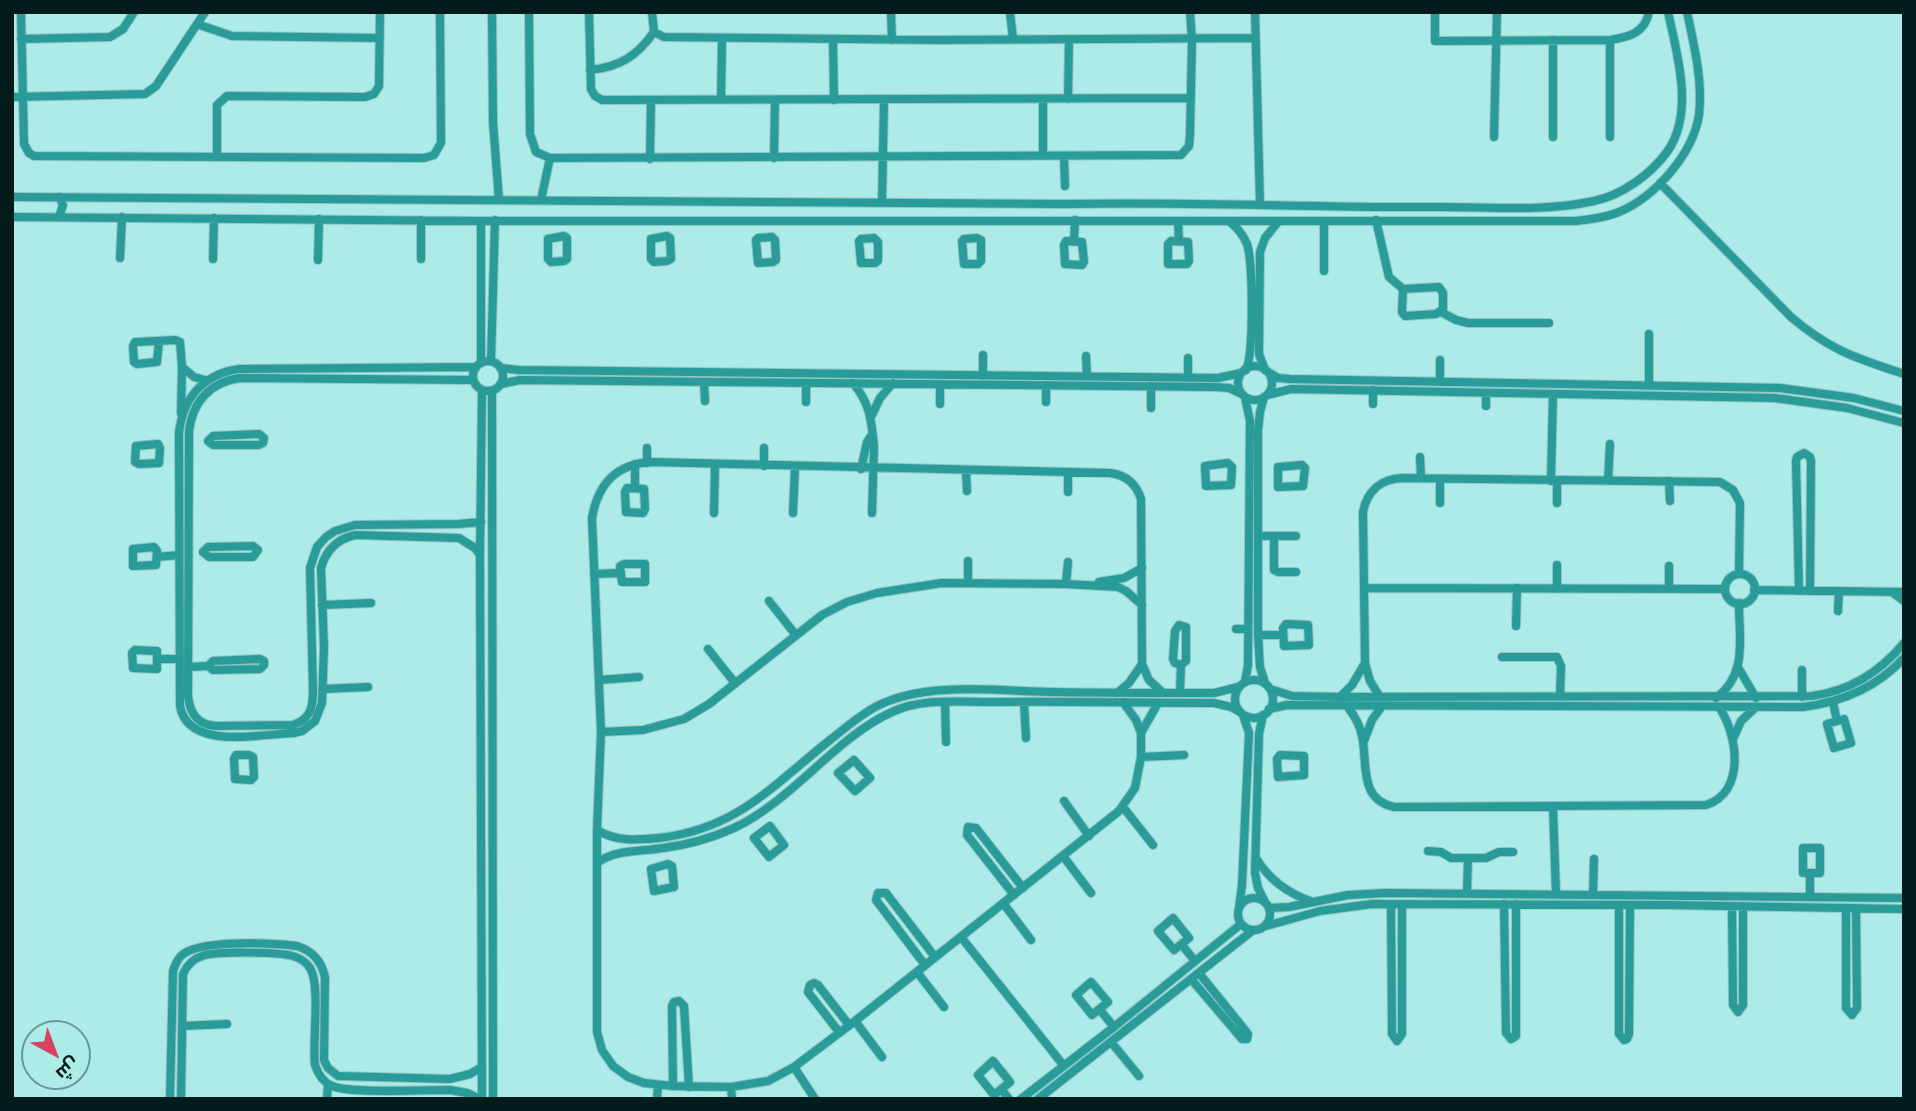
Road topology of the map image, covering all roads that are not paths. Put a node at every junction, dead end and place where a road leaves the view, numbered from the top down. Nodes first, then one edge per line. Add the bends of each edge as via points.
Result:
1 (21, 12) edge
2 (134, 12) edge
3 (205, 12) edge
4 (380, 12) edge
5 (440, 12) edge
6 (492, 12) edge
7 (529, 12) edge
8 (589, 12) edge
9 (652, 12) edge
10 (891, 12) edge
11 (1010, 12) edge
12 (1190, 12) edge
13 (1255, 12) edge
14 (1435, 12) edge
15 (1497, 12) edge
16 (1648, 12) edge
17 (1668, 12) edge
18 (1687, 12) edge
19 (197, 24) junction
20 (654, 32) junction
21 (380, 38) junction
22 (722, 38) junction
23 (1255, 38) junction
24 (21, 39) junction
25 (833, 39) junction
26 (1013, 39) junction
27 (1069, 39) junction
28 (892, 40) junction
29 (1192, 40) junction
30 (1498, 40) junction
31 (1553, 40) junction
32 (1610, 40) junction
33 (590, 70) junction
34 (12, 97) edge
35 (23, 97) junction
36 (1191, 98) junction
37 (1043, 99) junction
38 (1068, 99) junction
39 (651, 100) junction
40 (722, 100) junction
41 (775, 100) junction
42 (834, 100) junction
43 (884, 100) junction
44 (1494, 137) dead end
45 (1553, 137) dead end
46 (1610, 137) dead end
47 (1043, 156) junction
48 (1064, 156) junction
49 (217, 157) junction
50 (883, 157) junction
51 (550, 158) junction
52 (774, 158) junction
53 (650, 159) junction
54 (1660, 183) junction
55 (1065, 186) dead end
56 (12, 197) edge
57 (60, 197) junction
58 (96, 197) junction
59 (499, 200) junction
60 (541, 200) junction
61 (882, 203) junction
62 (1260, 204) junction
63 (12, 216) edge
64 (60, 217) junction
65 (92, 217) junction
66 (122, 217) junction
67 (214, 218) junction
68 (318, 219) junction
69 (421, 220) junction
70 (481, 220) junction
71 (495, 220) junction
72 (557, 220) junction
73 (868, 220) junction
74 (971, 220) junction
75 (1074, 220) junction
76 (1376, 220) junction
77 (660, 221) junction
78 (765, 221) junction
79 (1178, 221) junction
80 (1230, 222) junction
81 (1278, 222) junction
82 (1324, 222) junction
83 (558, 236) dead end
84 (661, 236) dead end
85 (766, 238) dead end
86 (868, 238) dead end
87 (971, 238) dead end
88 (481, 241) junction
89 (1074, 241) dead end
90 (1179, 241) dead end
91 (492, 242) junction
92 (120, 258) dead end
93 (421, 258) dead end
94 (213, 259) dead end
95 (318, 260) dead end
96 (1324, 271) dead end
97 (1403, 289) junction
98 (1441, 312) junction
99 (1549, 323) dead end
100 (1649, 334) dead end
101 (159, 341) dead end
102 (983, 355) dead end
103 (1086, 356) dead end
104 (1188, 358) dead end
105 (1440, 360) dead end
106 (491, 361) junction
107 (478, 365) junction
108 (182, 367) junction
109 (344, 368) junction
110 (501, 368) junction
111 (1244, 371) junction
112 (1266, 371) junction
113 (1904, 374) edge
114 (1015, 375) junction
115 (983, 376) junction
116 (1087, 376) junction
117 (744, 377) junction
118 (1188, 377) junction
119 (344, 379) junction
120 (205, 380) junction
121 (473, 380) junction
122 (704, 382) junction
123 (1218, 382) junction
124 (1440, 382) junction
125 (806, 383) junction
126 (853, 383) junction
127 (893, 383) junction
128 (501, 384) junction
129 (940, 384) junction
130 (1015, 385) junction
131 (1046, 385) junction
132 (1649, 385) junction
133 (1673, 385) junction
134 (1151, 386) junction
135 (1373, 390) junction
136 (487, 391) junction
137 (1486, 393) junction
138 (1553, 394) junction
139 (1244, 396) junction
140 (1266, 396) junction
141 (1673, 396) junction
142 (705, 401) dead end
143 (806, 402) dead end
144 (1046, 402) dead end
145 (940, 404) dead end
146 (1373, 404) dead end
147 (1486, 406) dead end
148 (1151, 408) dead end
149 (1904, 411) edge
150 (872, 415) junction
151 (180, 421) junction
152 (1904, 423) edge
153 (236, 435) junction
154 (871, 436) junction
155 (208, 441) junction
156 (189, 442) junction
157 (1609, 444) dead end
158 (237, 445) junction
159 (647, 448) dead end
160 (764, 448) dead end
161 (160, 454) dead end
162 (179, 454) junction
163 (1420, 457) dead end
164 (647, 463) junction
165 (635, 464) junction
166 (715, 465) junction
167 (764, 466) junction
168 (795, 467) junction
169 (861, 469) junction
170 (873, 469) junction
171 (966, 470) junction
172 (1068, 472) junction
173 (1233, 476) dead end
174 (1249, 476) junction
175 (1277, 477) dead end
176 (1421, 478) junction
177 (1260, 479) junction
178 (1440, 479) junction
179 (1554, 481) junction
180 (1608, 481) junction
181 (1669, 481) junction
182 (635, 488) dead end
183 (967, 491) dead end
184 (1068, 492) dead end
185 (1670, 501) dead end
186 (1440, 503) dead end
187 (1557, 503) dead end
188 (714, 513) dead end
189 (793, 513) dead end
190 (872, 513) dead end
191 (481, 522) junction
192 (1259, 536) junction
193 (1274, 536) junction
194 (1296, 536) dead end
195 (203, 552) junction
196 (184, 554) junction
197 (480, 555) junction
198 (157, 556) dead end
199 (968, 561) dead end
200 (1068, 562) dead end
201 (1557, 565) dead end
202 (1669, 566) dead end
203 (1142, 568) junction
204 (1296, 572) dead end
205 (620, 573) dead end
206 (594, 574) junction
207 (1739, 574) junction
208 (968, 582) junction
209 (1066, 584) junction
210 (1094, 586) junction
211 (1364, 588) junction
212 (1517, 588) junction
213 (184, 589) junction
214 (1557, 589) junction
215 (1669, 589) junction
216 (1725, 589) junction
217 (1754, 590) junction
218 (1799, 591) junction
219 (1811, 591) junction
220 (1839, 592) junction
221 (1903, 594) edge
222 (769, 601) dead end
223 (371, 603) dead end
224 (1739, 603) junction
225 (322, 605) junction
226 (1142, 605) junction
227 (1838, 611) dead end
228 (1517, 626) dead end
229 (1236, 629) dead end
230 (1248, 629) junction
231 (795, 634) junction
232 (1258, 635) junction
233 (1283, 635) dead end
234 (1904, 643) edge
235 (312, 648) junction
236 (324, 648) junction
237 (708, 649) dead end
238 (1502, 657) dead end
239 (1904, 658) edge
240 (158, 659) dead end
241 (180, 659) junction
242 (1365, 663) junction
243 (1142, 664) junction
244 (237, 665) dead end
245 (1181, 665) dead end
246 (188, 667) junction
247 (1739, 669) junction
248 (1802, 670) dead end
249 (639, 677) dead end
250 (599, 680) junction
251 (735, 683) junction
252 (1242, 685) junction
253 (1268, 686) junction
254 (368, 687) dead end
255 (323, 689) junction
256 (1162, 692) junction
257 (1117, 693) junction
258 (1181, 693) junction
259 (1340, 697) junction
260 (1560, 697) junction
261 (1802, 697) junction
262 (1214, 698) junction
263 (1295, 701) junction
264 (1381, 701) junction
265 (945, 702) junction
266 (1024, 702) junction
267 (1123, 702) junction
268 (1690, 702) junction
269 (1717, 702) junction
270 (1756, 702) junction
271 (1833, 702) junction
272 (1158, 703) junction
273 (1347, 706) junction
274 (1266, 712) junction
275 (1242, 713) junction
276 (1837, 721) dead end
277 (216, 726) junction
278 (601, 732) junction
279 (1141, 733) junction
280 (244, 735) junction
281 (216, 736) junction
282 (1027, 738) dead end
283 (1733, 740) junction
284 (946, 742) dead end
285 (1364, 744) junction
286 (834, 753) junction
287 (244, 755) dead end
288 (1184, 755) dead end
289 (1141, 757) junction
290 (803, 761) junction
291 (845, 766) dead end
292 (1258, 766) junction
293 (1277, 766) dead end
294 (812, 771) junction
295 (1063, 801) dead end
296 (1123, 807) junction
297 (1553, 807) junction
298 (755, 817) junction
299 (597, 830) junction
300 (763, 830) dead end
301 (1089, 836) junction
302 (1153, 845) dead end
303 (991, 846) junction
304 (662, 849) junction
305 (1428, 851) dead end
306 (1513, 852) dead end
307 (981, 854) junction
308 (1063, 856) junction
309 (1255, 856) junction
310 (1468, 858) junction
311 (1594, 859) dead end
312 (597, 863) junction
313 (663, 865) dead end
314 (1810, 874) dead end
315 (1023, 887) junction
316 (1091, 893) dead end
317 (1412, 893) junction
318 (1467, 893) junction
319 (1556, 894) junction
320 (1593, 894) junction
321 (1667, 894) junction
322 (1014, 895) junction
323 (1810, 896) junction
324 (1904, 898) edge
325 (1313, 902) junction
326 (1003, 904) junction
327 (1391, 904) junction
328 (1402, 904) junction
329 (1412, 904) junction
330 (1504, 904) junction
331 (1516, 904) junction
332 (1267, 905) junction
333 (1619, 905) junction
334 (1630, 905) junction
335 (1667, 905) junction
336 (1732, 906) junction
337 (1743, 906) junction
338 (1239, 908) junction
339 (1846, 908) junction
340 (1856, 908) junction
341 (1904, 909) edge
342 (899, 911) junction
343 (890, 918) junction
344 (1241, 924) junction
345 (1266, 926) junction
346 (1252, 931) junction
347 (961, 937) junction
348 (1031, 940) dead end
349 (1182, 945) dead end
350 (935, 957) junction
351 (1195, 961) junction
352 (925, 965) junction
353 (1846, 969) junction
354 (1856, 969) junction
355 (1732, 970) junction
356 (1743, 970) junction
357 (917, 972) junction
358 (1199, 973) junction
359 (1191, 979) junction
360 (1619, 1000) junction
361 (1629, 1000) junction
362 (1506, 1003) junction
363 (1516, 1003) junction
364 (1391, 1006) junction
365 (1402, 1006) junction
366 (944, 1007) dead end
367 (1100, 1010) dead end
368 (852, 1023) junction
369 (227, 1024) dead end
370 (182, 1026) junction
371 (1114, 1027) junction
372 (839, 1032) junction
373 (1111, 1042) junction
374 (882, 1057) dead end
375 (1064, 1066) junction
376 (482, 1067) junction
377 (794, 1067) junction
378 (1139, 1076) dead end
379 (437, 1079) junction
380 (328, 1084) junction
381 (658, 1085) junction
382 (673, 1087) junction
383 (689, 1087) junction
384 (731, 1087) junction
385 (437, 1090) junction
386 (1002, 1090) dead end
387 (419, 1094) edge
388 (170, 1099) edge
389 (181, 1099) edge
390 (327, 1099) edge
391 (481, 1099) edge
392 (493, 1099) edge
393 (657, 1099) edge
394 (732, 1099) edge
395 (815, 1099) edge
396 (1009, 1099) edge
397 (1021, 1099) edge
398 (1038, 1099) edge

1 - 24 street
2 - 24 street via 123,29 110,37
3 - 19 street
4 - 21 street
5 - 49 street via 441,143 434,155
6 - 59 street
7 - 51 street via 530,134 536,152
8 - 33 street
9 - 20 street
10 - 28 street
11 - 26 street
12 - 29 street
13 - 23 street
14 - 30 street via 1435,41
15 - 30 street
16 - 32 street via 1641,30
17 - 62 street via 1681,82 1678,125 1667,153 1617,194 1547,207
18 - 54 street via 1698,78 1698,117 1689,144
19 - 21 street via 232,36
19 - 35 street via 156,86 145,94
20 - 22 street via 664,37
20 - 33 street via 628,60
21 - 49 street via 379,86 369,96 223,97 217,105
22 - 25 street
22 - 40 street
23 - 29 street
23 - 62 street
24 - 35 street
25 - 28 street
25 - 42 street
26 - 27 street
26 - 28 street
27 - 29 street
27 - 38 street
29 - 36 street
30 - 31 street
30 - 44 street
31 - 32 street
31 - 45 street
32 - 46 street
33 - 39 street via 591,89 598,99
34 - 35 street
35 - 49 street via 24,144 34,156
36 - 38 street
36 - 48 street via 1189,146 1181,155
37 - 38 street
37 - 43 street
37 - 47 street
39 - 40 street
39 - 53 street
40 - 41 street
41 - 42 street
41 - 52 street
42 - 43 street
43 - 50 street
47 - 48 street
47 - 50 street
48 - 55 street
50 - 52 street
50 - 61 street
51 - 53 street
51 - 60 street
52 - 53 street
54 - 76 street via 1618,212 1576,221
54 - 113 street via 1813,335 1841,353
56 - 57 street
57 - 58 street
57 - 64 street
58 - 59 street
58 - 65 street via 89,208
59 - 60 street
60 - 61 street
61 - 62 street
63 - 64 street
64 - 65 street
65 - 66 street
66 - 67 street
66 - 92 street
67 - 68 street
67 - 94 street
68 - 69 street
68 - 95 street
69 - 70 street
69 - 93 street
70 - 71 street
70 - 88 street
71 - 72 street
71 - 91 street
72 - 77 street
72 - 83 street
73 - 74 street
73 - 78 street
73 - 86 street
74 - 75 street
74 - 87 street
75 - 79 street
75 - 89 street
76 - 82 street
76 - 97 street via 1388,275
77 - 78 street
77 - 84 street
78 - 85 street
79 - 80 street
79 - 90 street
80 - 81 street
80 - 111 street via 1243,237 1249,254 1251,353
81 - 82 street
81 - 112 street via 1260,251 1259,354
82 - 96 street
88 - 91 street
88 - 107 street
91 - 106 street
97 - 98 street via 1439,287 1443,293
97 - 98 street via 1403,315
98 - 99 street via 1468,323
100 - 132 street
101 - 108 street via 180,342
102 - 115 street
103 - 116 street
104 - 118 street
105 - 124 street
106 - 107 street
106 - 110 street
107 - 109 street
107 - 121 street
108 - 120 street
108 - 151 street
109 - 119 street
109 - 120 street via 227,370
110 - 117 street
110 - 128 street
111 - 112 street via 1257,367
111 - 123 street
111 - 139 street via 1238,383
112 - 124 street via 1290,379
112 - 140 street via 1272,384
114 - 115 street
114 - 116 street
114 - 130 street
115 - 117 street
116 - 118 street
117 - 122 street
117 - 125 street
118 - 123 street
119 - 121 street
119 - 156 street via 240,378 219,383 194,409
120 - 151 street via 189,398
121 - 136 street
122 - 128 street via 520,380
122 - 142 street
123 - 134 street
123 - 139 street
124 - 132 street
125 - 126 street
125 - 143 street
126 - 127 street
126 - 150 street
127 - 129 street
127 - 150 street
128 - 136 street
129 - 130 street
129 - 145 street
130 - 131 street
131 - 134 street
131 - 144 street
132 - 133 street
133 - 141 street
133 - 149 street via 1807,391
134 - 148 street
135 - 137 street
135 - 140 street via 1286,389
135 - 146 street
136 - 191 street
136 - 392 street
137 - 138 street
137 - 147 street
138 - 141 street
138 - 179 street
139 - 140 street via 1257,400
139 - 174 street via 1250,421
140 - 177 street via 1259,421
141 - 152 street via 1799,400
150 - 154 street
151 - 162 street
153 - 155 street via 213,436
153 - 158 street
153 - 158 street via 264,438 261,444
154 - 169 street
154 - 170 street
155 - 156 street
155 - 158 street via 211,445
156 - 196 street
157 - 180 street
159 - 164 street
160 - 167 street
161 - 162 street
162 - 196 street
163 - 176 street
164 - 165 street
164 - 166 street
165 - 182 street
165 - 206 street via 615,474 598,496 592,517
166 - 167 street
166 - 188 street
167 - 168 street
168 - 169 street
168 - 189 street
169 - 170 street
170 - 171 street
170 - 190 street
171 - 172 street
171 - 183 street
172 - 184 street
172 - 203 street via 1115,473 1134,484 1141,499
173 - 174 street
174 - 230 street
175 - 177 street
176 - 178 street
176 - 211 street via 1384,482 1367,500 1363,512
177 - 192 street
178 - 179 street
178 - 186 street
179 - 180 street
179 - 187 street
180 - 181 street
181 - 185 street
181 - 207 street via 1720,482 1733,490 1740,503
191 - 197 street
191 - 235 street via 355,525 326,537 310,568
192 - 193 street
192 - 232 street
193 - 194 street
193 - 204 street via 1274,570
195 - 195 street via 209,557 253,557 258,550 255,546 208,547
195 - 196 street
196 - 198 street
196 - 213 street
197 - 225 street via 468,542 450,537 348,537 334,545 324,560
197 - 376 street
199 - 208 street
200 - 209 street
201 - 214 street
202 - 215 street
203 - 210 street
203 - 226 street
205 - 206 street
206 - 250 street
207 - 216 street via 1729,579
207 - 217 street via 1749,578
208 - 209 street
208 - 231 street via 868,595 834,608
209 - 210 street
210 - 226 street via 1122,589
211 - 212 street
211 - 242 street
212 - 214 street
212 - 228 street
213 - 241 street
213 - 246 street
214 - 215 street
215 - 216 street
216 - 224 street via 1729,599
217 - 218 street
217 - 224 street via 1749,600
218 - 219 street
218 - 219 street via 1796,461 1804,453 1811,461
219 - 220 street
220 - 221 street
220 - 227 street
222 - 231 street
223 - 225 street
224 - 247 street
225 - 236 street
226 - 243 street
229 - 230 street
230 - 252 street via 1248,669
231 - 251 street
232 - 233 street
232 - 253 street via 1260,667
234 - 261 street via 1857,683
235 - 236 street
235 - 277 street via 313,702 304,720 293,725
236 - 255 street
237 - 251 street
238 - 260 street via 1557,657
239 - 271 street via 1873,684
240 - 241 street
241 - 281 street via 181,713 194,730
242 - 259 street
242 - 264 street
243 - 256 street via 1149,680
243 - 257 street
244 - 246 street via 213,661 208,666
245 - 258 street
246 - 277 street via 190,709 198,720
247 - 269 street
247 - 270 street
248 - 261 street
249 - 250 street
250 - 278 street
251 - 278 street via 701,710 675,723
252 - 253 street via 1253,680
252 - 262 street
252 - 275 street via 1235,700
253 - 263 street
253 - 274 street via 1272,701
254 - 255 street
255 - 280 street via 320,713 302,731
256 - 257 street
256 - 258 street
257 - 290 street via 952,691 900,697 867,712
258 - 262 street
259 - 263 street
259 - 264 street
260 - 264 street
260 - 268 street
261 - 270 street
262 - 272 street
262 - 275 street
263 - 273 street
263 - 274 street
264 - 268 street
264 - 273 street
264 - 285 street
265 - 266 street
265 - 284 street
265 - 286 street via 890,712
266 - 267 street
266 - 282 street
267 - 272 street
267 - 279 street
268 - 269 street
269 - 270 street
269 - 283 street
270 - 271 street via 1803,707
270 - 283 street
271 - 276 street
272 - 279 street
273 - 285 street
274 - 275 street via 1255,718
274 - 292 street via 1258,734
275 - 338 street via 1248,733
277 - 281 street
278 - 299 street
279 - 289 street
280 - 281 street
280 - 287 street
283 - 297 street via 1732,780 1711,804
285 - 297 street via 1368,788 1389,806
286 - 291 street
286 - 294 street
288 - 289 street
289 - 296 street via 1135,788
290 - 294 street
290 - 299 street via 744,810 698,830 626,839
292 - 293 street
292 - 309 street
294 - 298 street
295 - 301 street
296 - 301 street
296 - 302 street
297 - 319 street
298 - 300 street
298 - 304 street via 723,833
299 - 312 street
301 - 308 street
303 - 307 street
303 - 307 street via 976,828 968,827 967,835
303 - 315 street
304 - 312 street via 619,853
304 - 313 street
305 - 310 street
306 - 310 street
307 - 322 street
308 - 315 street
308 - 316 street
309 - 325 street via 1276,882
309 - 332 street via 1256,881
310 - 318 street
311 - 320 street
312 - 381 street via 599,1041 620,1072
314 - 323 street
315 - 322 street
317 - 318 street
317 - 325 street
317 - 329 street
318 - 319 street
319 - 320 street
320 - 321 street
321 - 323 street
321 - 335 street
322 - 326 street
323 - 324 street
325 - 332 street
326 - 347 street
326 - 348 street
327 - 328 street
327 - 345 street via 1334,908
327 - 364 street
328 - 329 street
328 - 365 street
329 - 330 street
330 - 331 street
330 - 362 street
331 - 333 street
331 - 363 street
332 - 338 street via 1250,898
332 - 345 street via 1270,919
333 - 334 street
333 - 360 street
334 - 335 street
334 - 361 street
335 - 336 street
336 - 337 street
336 - 355 street
337 - 339 street
337 - 356 street
338 - 344 street
339 - 340 street
339 - 353 street
340 - 341 street
340 - 354 street
342 - 343 street
342 - 343 street via 886,893 878,893 876,900
342 - 350 street
343 - 352 street
344 - 346 street
344 - 351 street
345 - 346 street
346 - 358 street
347 - 350 street
347 - 375 street
349 - 351 street
350 - 352 street
351 - 371 street
352 - 357 street
353 - 354 street
353 - 354 street via 1846,1008 1852,1015 1856,1012
355 - 356 street
355 - 356 street via 1733,1005 1738,1012 1743,1008
357 - 366 street
357 - 368 street
358 - 359 street
358 - 359 street via 1232,1021
359 - 373 street
360 - 361 street
360 - 361 street via 1619,1034 1624,1040 1629,1037
362 - 363 street
362 - 363 street via 1506,1033 1511,1039 1516,1036
364 - 365 street
364 - 365 street via 1392,1034 1397,1041 1402,1037
367 - 371 street
368 - 372 street
368 - 372 street via 818,985 810,985 808,992
368 - 374 street
369 - 370 street
370 - 380 street via 183,974 190,962 215,953 295,957 305,962 313,975 314,1060
370 - 389 street
371 - 375 street
372 - 377 street
373 - 378 street
373 - 398 street
375 - 397 street
376 - 379 street via 460,1078
376 - 391 street
377 - 384 street via 768,1081
377 - 395 street
379 - 385 street
379 - 388 street via 334,1074 324,1060 325,978 316,957 297,946 214,944 188,950 173,971
380 - 387 street
380 - 390 street
381 - 382 street
381 - 393 street
382 - 383 street
382 - 383 street via 672,1006 679,1001 684,1006
383 - 384 street
384 - 394 street
385 - 387 street
385 - 391 street
386 - 396 street

